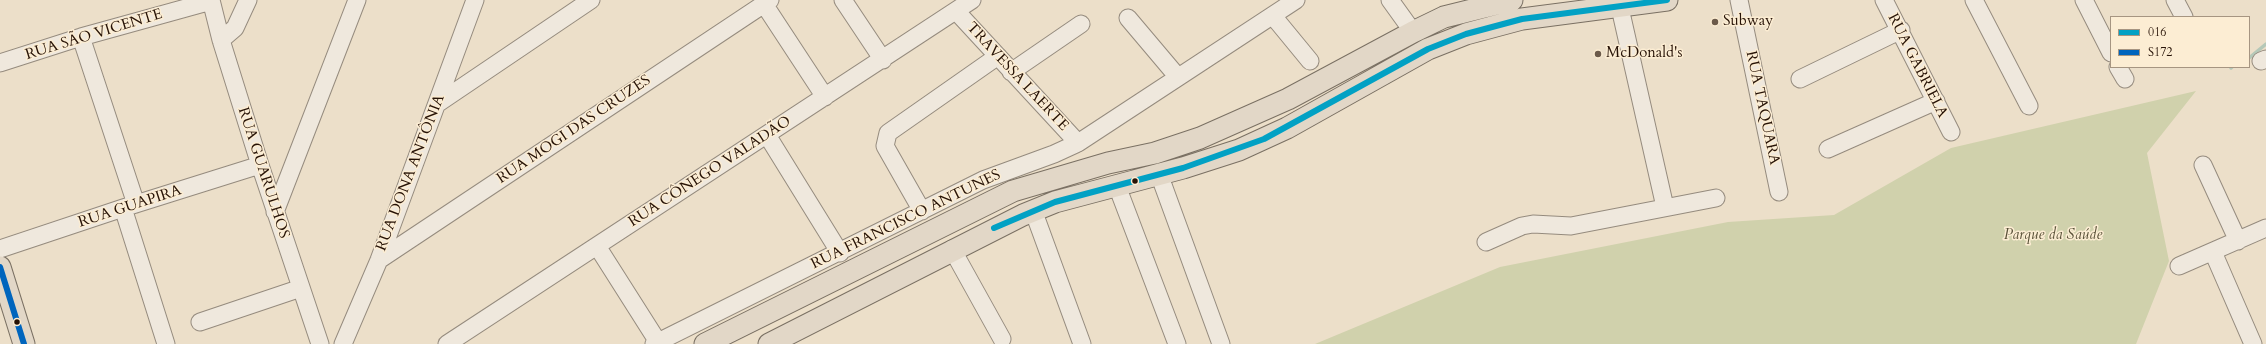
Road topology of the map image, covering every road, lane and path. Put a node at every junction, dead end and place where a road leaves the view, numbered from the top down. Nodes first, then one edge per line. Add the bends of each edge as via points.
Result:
1 (248, 0) edge
2 (357, 0) edge
3 (475, 0) edge
4 (591, 0) edge
5 (843, 0) edge
6 (972, 0) edge
7 (1296, 0) edge
8 (1390, 0) edge
9 (1512, 0) edge
10 (1667, 0) edge
11 (1739, 0) edge
12 (1884, 0) edge
13 (1974, 0) edge
14 (2084, 0) edge
15 (2175, 0) edge
16 (211, 1) edge
17 (767, 2) edge
18 (1620, 8) junction
19 (956, 11) junction
20 (1273, 16) junction
21 (2183, 16) edge
22 (1128, 18) dead end
23 (1081, 24) dead end
24 (1901, 30) junction
25 (1413, 32) junction
26 (81, 37) junction
27 (221, 40) junction
28 (2110, 51) edge
29 (998, 56) junction
30 (883, 60) junction
31 (1310, 61) dead end
32 (0, 63) edge
33 (1011, 72) junction
34 (1177, 76) junction
35 (1800, 79) dead end
36 (825, 98) junction
37 (1936, 101) junction
38 (437, 104) junction
39 (2029, 106) dead end
40 (1951, 132) dead end
41 (767, 135) junction
42 (1078, 143) junction
43 (1828, 149) dead end
44 (260, 165) junction
45 (2202, 165) dead end
46 (1159, 174) junction
47 (1117, 186) junction
48 (1779, 192) dead end
49 (1716, 198) dead end
50 (130, 206) junction
51 (1665, 207) junction
52 (1033, 210) junction
53 (922, 211) junction
54 (275, 212) junction
55 (2266, 228) edge
56 (2238, 241) junction
57 (1486, 242) dead end
58 (597, 246) junction
59 (0, 249) edge
60 (952, 249) junction
61 (840, 252) junction
62 (2213, 252) junction
63 (378, 260) junction
64 (2179, 266) dead end
65 (0, 267) edge
66 (847, 272) junction
67 (301, 288) junction
68 (859, 297) junction
69 (200, 322) dead end
70 (1002, 339) dead end
71 (656, 343) edge
72 (24, 344) edge
73 (166, 344) edge
74 (320, 344) edge
75 (344, 344) edge
76 (447, 344) edge
77 (705, 344) edge
78 (769, 344) edge
79 (1082, 344) edge
80 (1177, 344) edge
81 (1221, 344) edge
82 (2253, 344) edge

1 - 27 street via 235,28
2 - 54 street
3 - 38 street, RUA DONA ANTÔNIA
4 - 38 street
5 - 30 street
6 - 19 street, RUA CÔNEGO VALADÃO
7 - 20 street, RUA FRANCISCO ANTUNES
8 - 25 street
9 - 25 main road via 1452,14
10 - 18 main road
11 - 48 street, RUA TAQUARA
12 - 24 street, RUA GABRIELA
13 - 39 street
14 - 28 street
15 - 21 street
16 - 26 street, RUA SÃO VICENTE
16 - 27 street, RUA GUARULHOS
17 - 36 street
17 - 63 street, RUA MOGI DAS CRUZES
18 - 46 main road via 1522,20 1466,34 1428,49 1264,139 1215,158
18 - 51 street
19 - 29 street, TRAVESSA LAERTE
19 - 30 street, RUA CÔNEGO VALADÃO
20 - 31 street
20 - 34 street, RUA FRANCISCO ANTUNES
22 - 34 street
23 - 33 street
24 - 35 street
24 - 37 street, RUA GABRIELA
25 - 66 main road via 1288,99 1228,126 1155,153 1087,168 1013,191
26 - 32 street, RUA SÃO VICENTE
26 - 50 street
27 - 44 street, RUA GUARULHOS
29 - 33 street, TRAVESSA LAERTE
29 - 53 street via 890,129 885,146
30 - 36 street, RUA CÔNEGO VALADÃO
33 - 42 street, TRAVESSA LAERTE
34 - 42 street, RUA FRANCISCO ANTUNES
36 - 41 street, RUA CÔNEGO VALADÃO
37 - 40 street, RUA GABRIELA
37 - 43 street
38 - 63 street, RUA DONA ANTÔNIA
41 - 58 street, RUA CÔNEGO VALADÃO
41 - 61 street
42 - 53 street, RUA FRANCISCO ANTUNES via 983,180
44 - 50 street, RUA GUAPIRA
44 - 54 street, RUA GUARULHOS
45 - 56 street
46 - 47 main road
46 - 81 street
47 - 52 main road
47 - 80 street
49 - 51 street
50 - 59 street, RUA GUAPIRA
50 - 73 street
51 - 57 street via 1571,226 1522,226
52 - 60 main road
52 - 79 street
53 - 61 street, RUA FRANCISCO ANTUNES
54 - 67 street, RUA GUARULHOS
55 - 56 street
56 - 62 street
58 - 71 street
58 - 76 street, RUA CÔNEGO VALADÃO
60 - 68 main road
60 - 70 street
61 - 71 street, RUA FRANCISCO ANTUNES
62 - 64 street
62 - 82 street
63 - 75 street, RUA DONA ANTÔNIA
65 - 72 main road
66 - 68 main road
66 - 77 main road
67 - 69 street
67 - 74 street, RUA GUARULHOS
68 - 78 main road

